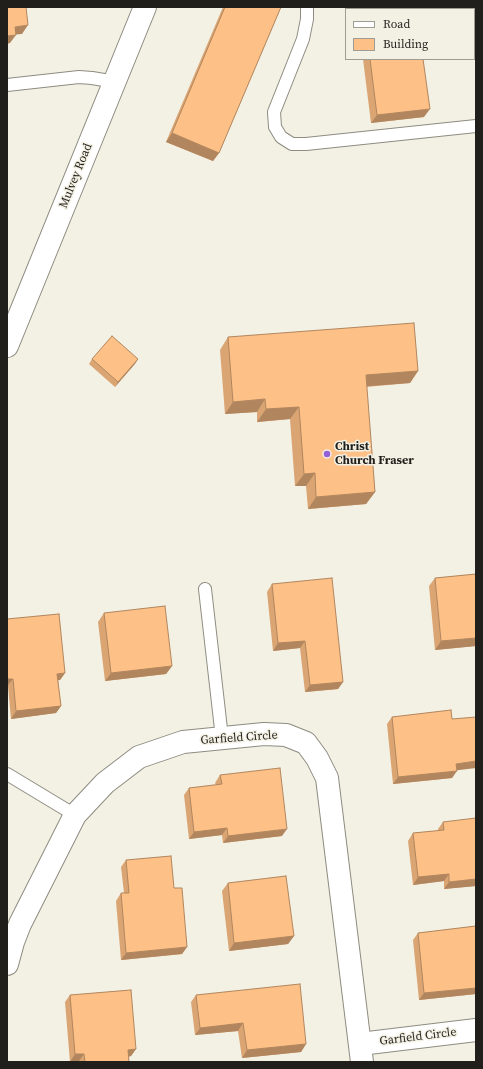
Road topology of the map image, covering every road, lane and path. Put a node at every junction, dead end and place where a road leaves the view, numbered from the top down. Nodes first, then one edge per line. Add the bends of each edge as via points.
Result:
1 (145, 7) edge
2 (307, 7) edge
3 (7, 85) edge
4 (114, 85) junction
5 (476, 126) edge
6 (7, 346) edge
7 (205, 589) dead end
8 (222, 738) junction
9 (7, 774) edge
10 (75, 815) junction
11 (7, 964) edge
12 (476, 1030) edge
13 (361, 1053) edge

1 - 4 street, Mulvey Road
2 - 5 lane via 303,39 274,112 275,127 281,137 292,144 306,144
3 - 4 lane via 79,77 104,80
4 - 6 street, Mulvey Road
7 - 8 lane
8 - 10 street, Garfield Circle via 183,742 139,757 105,783
8 - 13 street, Garfield Circle via 264,734 286,735 306,743 328,778
9 - 10 lane
10 - 11 street, Garfield Circle via 20,924
12 - 13 street, Garfield Circle

